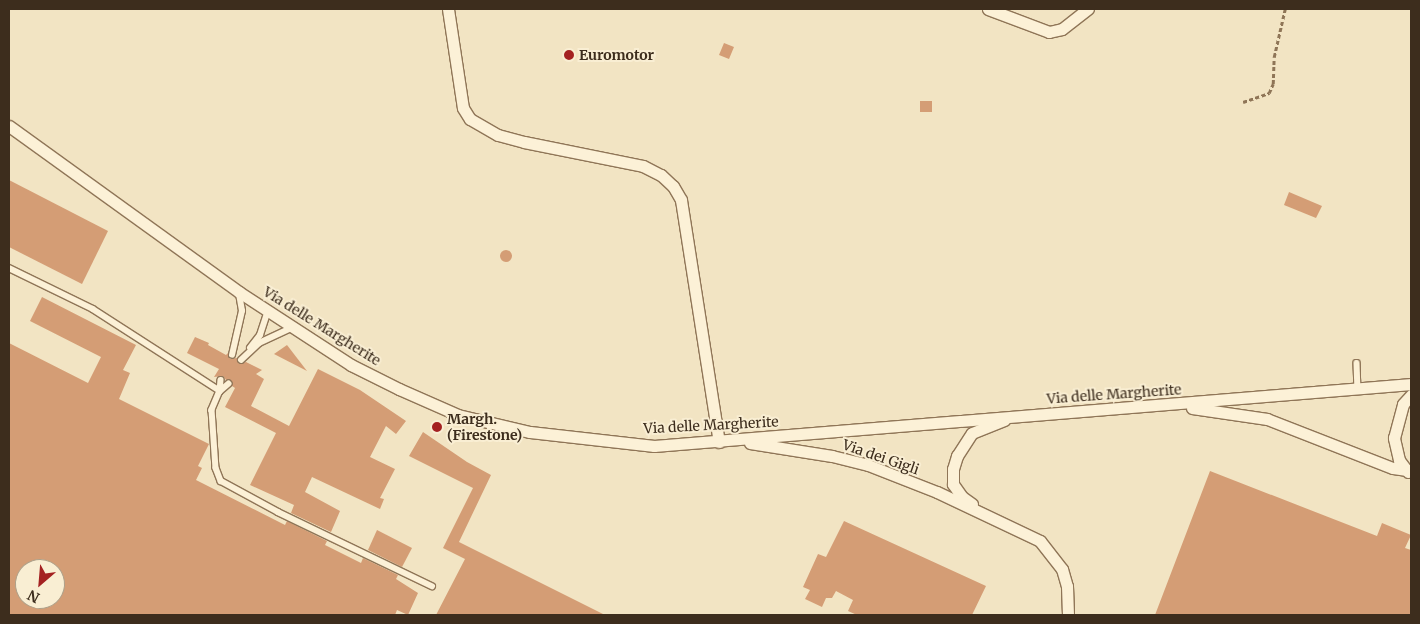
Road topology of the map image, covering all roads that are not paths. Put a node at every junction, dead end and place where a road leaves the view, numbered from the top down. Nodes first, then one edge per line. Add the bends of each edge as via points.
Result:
1 (448, 9) edge
2 (988, 9) edge
3 (1088, 9) edge
4 (9, 126) edge
5 (9, 268) edge
6 (239, 292) junction
7 (268, 311) junction
8 (293, 327) junction
9 (232, 355) dead end
10 (1357, 363) dead end
11 (221, 380) dead end
12 (228, 384) dead end
13 (1411, 384) edge
14 (1358, 388) junction
15 (220, 391) junction
16 (1411, 395) edge
17 (1160, 406) junction
18 (1010, 417) junction
19 (734, 440) junction
20 (719, 442) junction
21 (1410, 474) edge
22 (985, 514) junction
23 (432, 586) dead end
24 (1068, 615) edge

1 - 20 street via 463,108 470,119 498,135 643,166 662,175 681,200
2 - 3 street via 1049,32 1062,29
4 - 6 street, Via delle Margherite
5 - 15 lane via 93,309
6 - 7 street, Via delle Margherite
6 - 9 lane via 242,311
7 - 8 street, Via delle Margherite
7 - 8 lane via 260,335 241,360 259,343
8 - 20 street, Via delle Margherite via 351,365 458,415 530,432 654,446
10 - 14 lane
11 - 15 lane
12 - 15 lane
13 - 14 street, Via delle Margherite
14 - 17 street, Via delle Margherite
15 - 23 lane via 212,410 216,468 221,482
16 - 21 street via 1403,404 1394,438 1399,460
17 - 18 street, Via delle Margherite
17 - 21 street via 1200,408 1267,419
18 - 19 street, Via delle Margherite
18 - 22 street, Via dei Gigli via 972,433 956,456 953,484 962,497
19 - 20 street, Via delle Margherite
19 - 22 street, Via dei Gigli via 868,465
22 - 24 street, Via dei Gigli via 1040,541 1050,552 1062,569 1067,586

